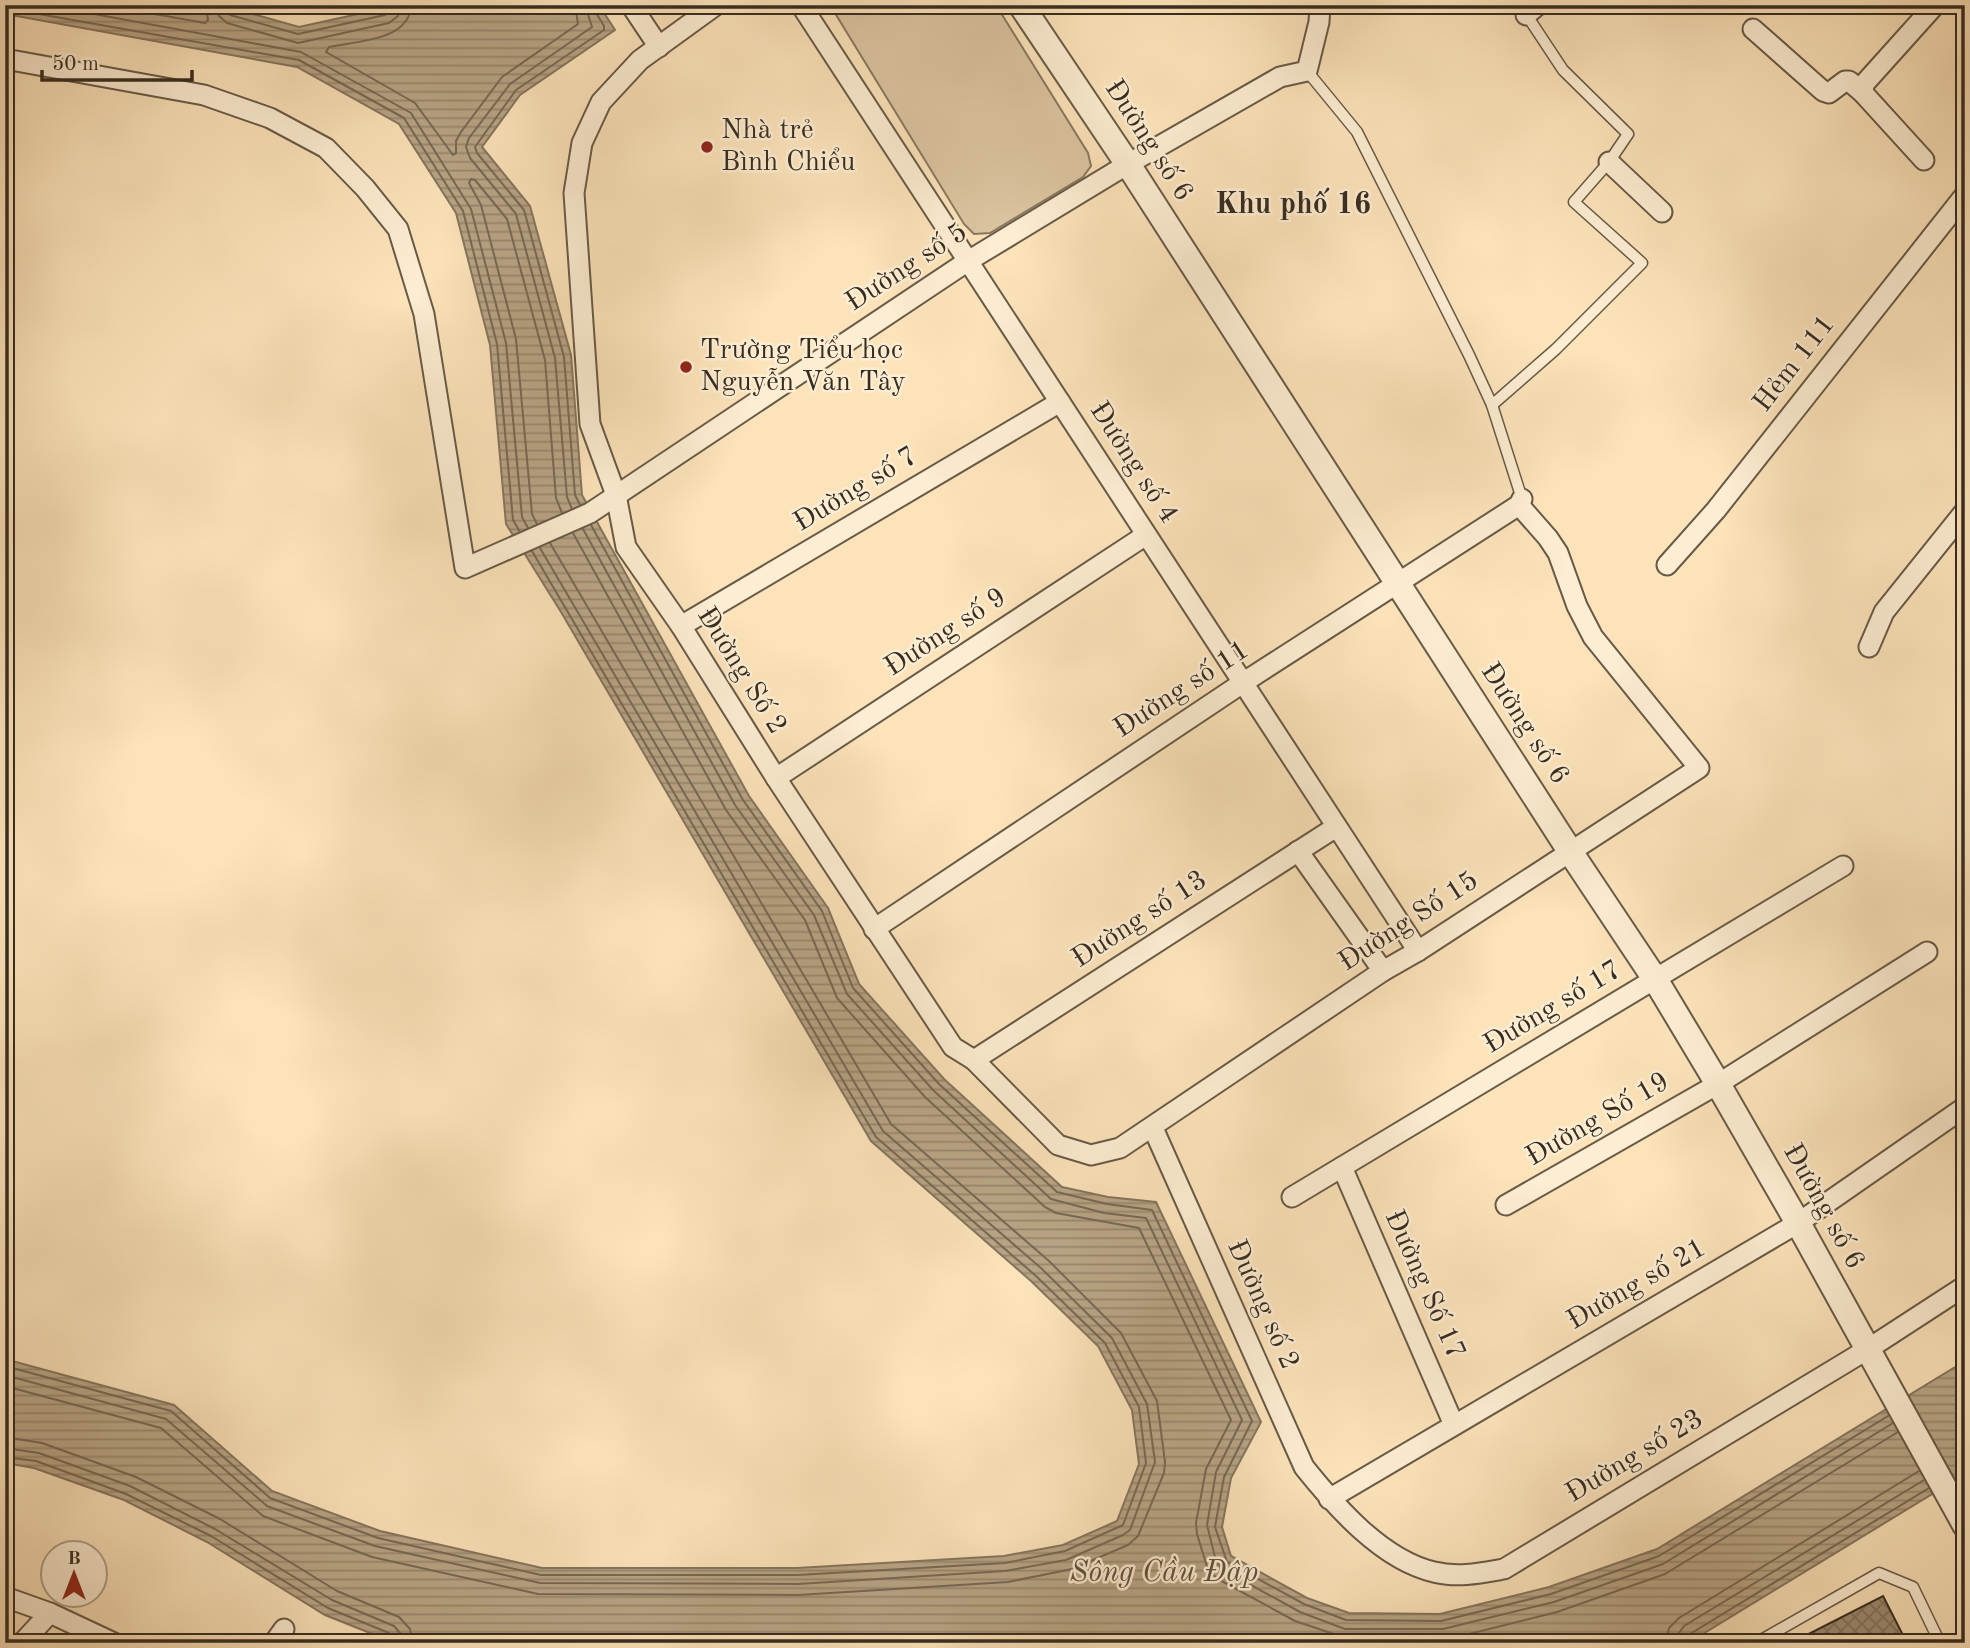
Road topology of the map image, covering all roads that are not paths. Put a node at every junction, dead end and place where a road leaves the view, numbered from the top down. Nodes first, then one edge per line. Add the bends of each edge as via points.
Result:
1 (631, 5) edge
2 (716, 5) edge
3 (801, 5) edge
4 (1021, 5) edge
5 (1320, 5) edge
6 (1935, 5) edge
7 (1528, 8) edge
8 (1753, 29) dead end
9 (659, 47) junction
10 (5, 59) edge
11 (1307, 71) junction
12 (1863, 93) junction
13 (1924, 160) dead end
14 (1609, 162) junction
15 (1128, 164) junction
16 (1965, 195) edge
17 (1662, 212) dead end
18 (968, 261) junction
19 (1060, 402) junction
20 (1492, 405) junction
21 (617, 495) junction
22 (1520, 502) junction
23 (1965, 511) edge
24 (1146, 535) junction
25 (1667, 565) dead end
26 (1398, 584) junction
27 (681, 626) junction
28 (1869, 647) dead end
29 (1241, 684) junction
30 (776, 778) junction
31 (1336, 827) junction
32 (1298, 851) junction
33 (1570, 852) junction
34 (1843, 866) dead end
35 (874, 929) junction
36 (1418, 951) junction
37 (1927, 952) dead end
38 (1383, 971) junction
39 (1655, 979) junction
40 (974, 1060) junction
41 (1718, 1084) junction
42 (1965, 1107) edge
43 (1153, 1128) junction
44 (1342, 1167) junction
45 (1292, 1197) dead end
46 (1506, 1205) dead end
47 (1798, 1223) junction
48 (1965, 1286) edge
49 (1868, 1349) junction
50 (1454, 1425) junction
51 (1329, 1499) junction
52 (1965, 1525) edge
53 (5, 1597) edge
54 (50, 1613) junction
55 (22, 1643) edge
56 (114, 1643) edge
57 (1756, 1643) edge
58 (1940, 1643) edge

1 - 9 street
2 - 9 street, Đường Số 2
3 - 18 street, Đường số 4
4 - 15 street, Đường số 6
5 - 11 street
6 - 12 street via 1864,84
7 - 14 lane via 1563,70 1628,134
8 - 12 street via 1822,91 1829,93 1849,81
9 - 21 street, Đường Số 2 via 639,60 601,102 582,143 574,193 590,424
10 - 21 street, Đường số 5 via 204,96 270,118 326,148 365,188 398,229 424,314 465,568 590,513
11 - 15 street, Đường số 5 via 1280,77
11 - 20 lane via 1357,132
12 - 13 street
14 - 17 street
14 - 20 lane via 1574,202 1642,263
15 - 18 street, Đường số 5
15 - 26 street, Đường số 6
16 - 25 street, Hẻm 111 via 1716,510
18 - 19 street, Đường số 4
18 - 21 street, Đường số 5
19 - 24 street, Đường số 4
19 - 27 street, Đường số 7
20 - 22 lane
21 - 27 street, Đường Số 2 via 626,547
22 - 26 street, Đường số 11
22 - 33 street, Đường Số 15 via 1558,554 1593,637 1699,768
23 - 28 street via 1884,612
24 - 29 street, Đường số 4
24 - 30 street, Đường số 9
26 - 29 street, Đường số 11
26 - 33 street, Đường số 6
27 - 30 street, Đường Số 2
29 - 31 street, Đường số 4
29 - 35 street, Đường số 11
30 - 35 street, Đường Số 2
31 - 32 street, Đường số 13
31 - 36 street, Đường số 4
32 - 38 street
32 - 40 street, Đường số 13
33 - 36 street, Đường Số 15
33 - 39 street, Đường số 6
34 - 39 street, Đường số 17
35 - 40 street, Đường Số 2 via 953,1047
36 - 38 street, Đường Số 15
37 - 41 street, Đường Số 19
38 - 43 street, Đường Số 15
39 - 41 street, Đường số 6
39 - 44 street, Đường số 17
40 - 43 street, Đường Số 2 via 1058,1144 1091,1155 1121,1148
41 - 46 street, Đường Số 19
41 - 47 street, Đường số 6
42 - 47 street, Đường số 21
43 - 51 street, Đường số 2 via 1304,1467
44 - 45 street, Đường số 17
44 - 50 street, Đường Số 17
47 - 49 street, Đường số 6
47 - 50 street, Đường số 21
48 - 49 street, Đường số 23
49 - 51 street, Đường số 23 via 1504,1569 1469,1575 1434,1572 1399,1559
49 - 52 street, Đường số 6
50 - 51 street, Đường số 21
53 - 54 street
54 - 55 street
54 - 56 street
57 - 58 lane via 1879,1573 1913,1587

